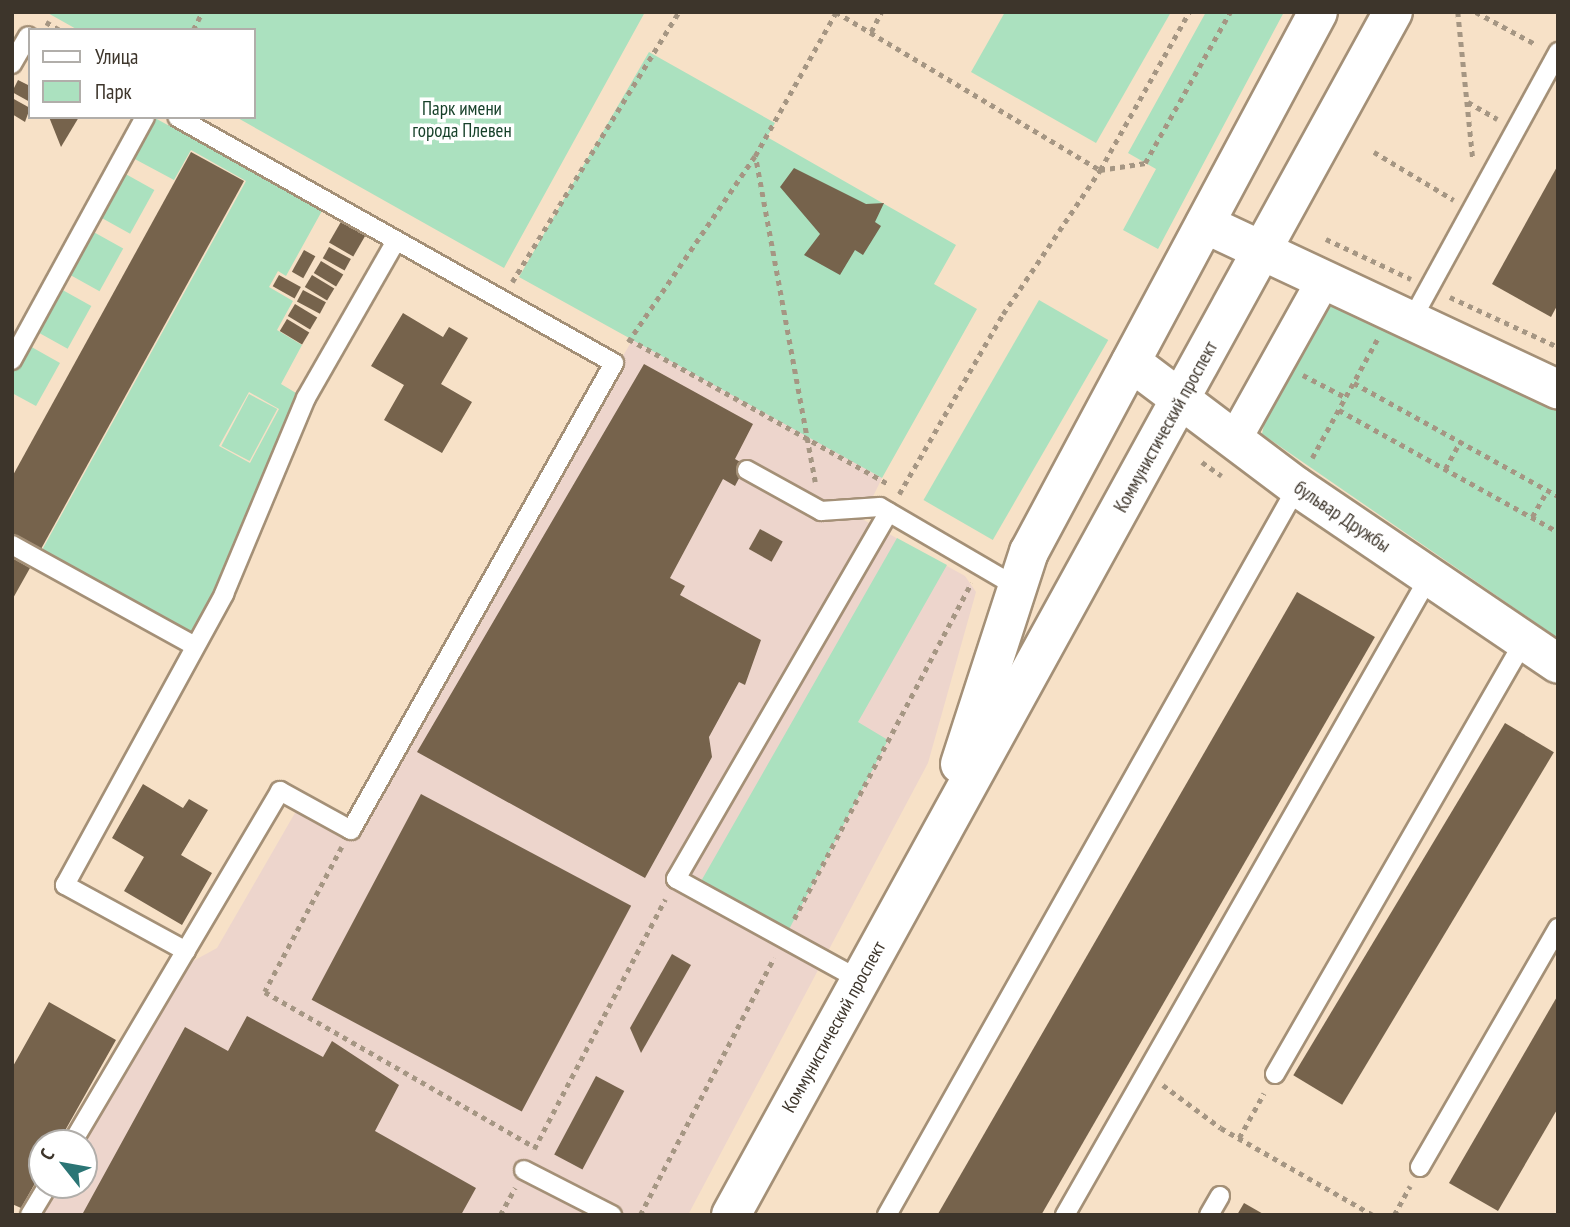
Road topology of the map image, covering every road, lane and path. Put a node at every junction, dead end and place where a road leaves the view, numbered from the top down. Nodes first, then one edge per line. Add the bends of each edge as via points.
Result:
1 (202, 12) edge
2 (679, 12) edge
3 (836, 12) edge
4 (881, 12) edge
5 (1189, 12) edge
6 (1230, 12) edge
7 (1318, 12) edge
8 (1393, 12) edge
9 (1458, 12) edge
10 (1476, 12) edge
11 (12, 27) edge
12 (193, 28) edge
13 (871, 32) junction
14 (28, 35) edge
15 (28, 38) edge
16 (1557, 54) edge
17 (12, 64) edge
18 (1467, 102) junction
19 (144, 119) edge
20 (181, 119) edge
21 (1516, 129) junction
22 (1374, 152) dead end
23 (755, 156) junction
24 (1100, 170) junction
25 (1474, 204) junction
26 (1205, 224) junction
27 (396, 241) junction
28 (1262, 251) junction
29 (1323, 280) junction
30 (501, 300) junction
31 (1402, 316) junction
32 (629, 339) junction
33 (12, 360) edge
34 (1131, 362) junction
35 (614, 363) junction
36 (1354, 383) junction
37 (1558, 389) edge
38 (1182, 400) junction
39 (1339, 410) junction
40 (806, 437) junction
41 (1234, 439) junction
42 (1460, 442) junction
43 (1445, 469) junction
44 (747, 470) dead end
45 (1297, 487) junction
46 (1547, 490) junction
47 (900, 492) junction
48 (1558, 496) edge
49 (821, 510) junction
50 (889, 512) junction
51 (1532, 517) junction
52 (1558, 532) edge
53 (12, 545) edge
54 (980, 565) junction
55 (1429, 577) junction
56 (1015, 586) junction
57 (1524, 641) junction
58 (195, 646) junction
59 (1558, 664) edge
60 (351, 830) junction
61 (937, 839) junction
62 (676, 879) junction
63 (1558, 928) edge
64 (784, 939) junction
65 (186, 951) junction
66 (860, 981) junction
67 (1148, 1074) junction
68 (1275, 1074) joint
69 (80, 1129) edge
70 (1239, 1138) junction
71 (535, 1147) junction
72 (1420, 1167) joint
73 (524, 1170) joint
74 (1220, 1196) dead end
75 (40, 1199) edge
76 (30, 1215) edge
77 (612, 1215) edge
78 (640, 1215) edge
79 (731, 1215) edge
80 (887, 1215) edge
81 (1065, 1215) edge
82 (1209, 1215) edge
83 (1373, 1215) edge
84 (1394, 1215) edge

1 - 12 path
2 - 30 path
3 - 13 path
3 - 23 path
4 - 13 path
5 - 24 path
6 - 24 path via 1145,163
7 - 26 main road, Коммунистический проспект
8 - 28 main road, Коммунистический проспект
9 - 18 path
10 - 16 path
11 - 14 lane
13 - 24 path
15 - 17 lane
16 - 21 lane
18 - 21 path
18 - 25 path
19 - 33 lane
20 - 27 lane
21 - 25 lane
22 - 25 path
23 - 32 path
23 - 40 path
24 - 47 path via 1003,314
25 - 31 lane
26 - 28 main road
26 - 34 main road, Коммунистический проспект
27 - 30 lane
27 - 58 lane via 306,398
28 - 29 main road
28 - 38 main road, Коммунистический проспект
29 - 31 main road
29 - 41 street
30 - 35 lane
31 - 36 path
31 - 37 main road
32 - 35 path
32 - 40 path
34 - 38 main road, бульвар Дружбы
34 - 56 main road, Коммунистический проспект
35 - 60 lane
36 - 39 path
36 - 42 path
38 - 41 main road, бульвар Дружбы
38 - 61 main road, Коммунистический проспект
39 - 43 path
39 - 45 path
40 - 47 path
40 - 49 path
41 - 45 main road, бульвар Дружбы
42 - 43 path
42 - 46 path
43 - 51 path
44 - 49 lane
45 - 55 main road, бульвар Дружбы
45 - 80 lane
46 - 48 path
46 - 51 path
47 - 50 path
49 - 50 lane
50 - 54 lane
50 - 62 lane
51 - 52 path
53 - 58 lane
54 - 56 lane
54 - 64 path
55 - 57 main road, бульвар Дружбы
55 - 67 lane
56 - 61 main road, Коммунистический проспект
57 - 59 main road, бульвар Дружбы
57 - 68 lane
58 - 65 lane via 65,885
60 - 65 lane via 280,790
60 - 71 path via 265,992
61 - 66 main road, Коммунистический проспект
62 - 64 lane
62 - 71 path
63 - 72 lane
64 - 66 lane
64 - 78 path
65 - 69 lane
66 - 79 main road, Коммунистический проспект
67 - 70 path
67 - 81 lane
68 - 70 path
70 - 83 path
71 - 73 path
72 - 84 path
73 - 77 lane
74 - 82 lane
75 - 76 lane

